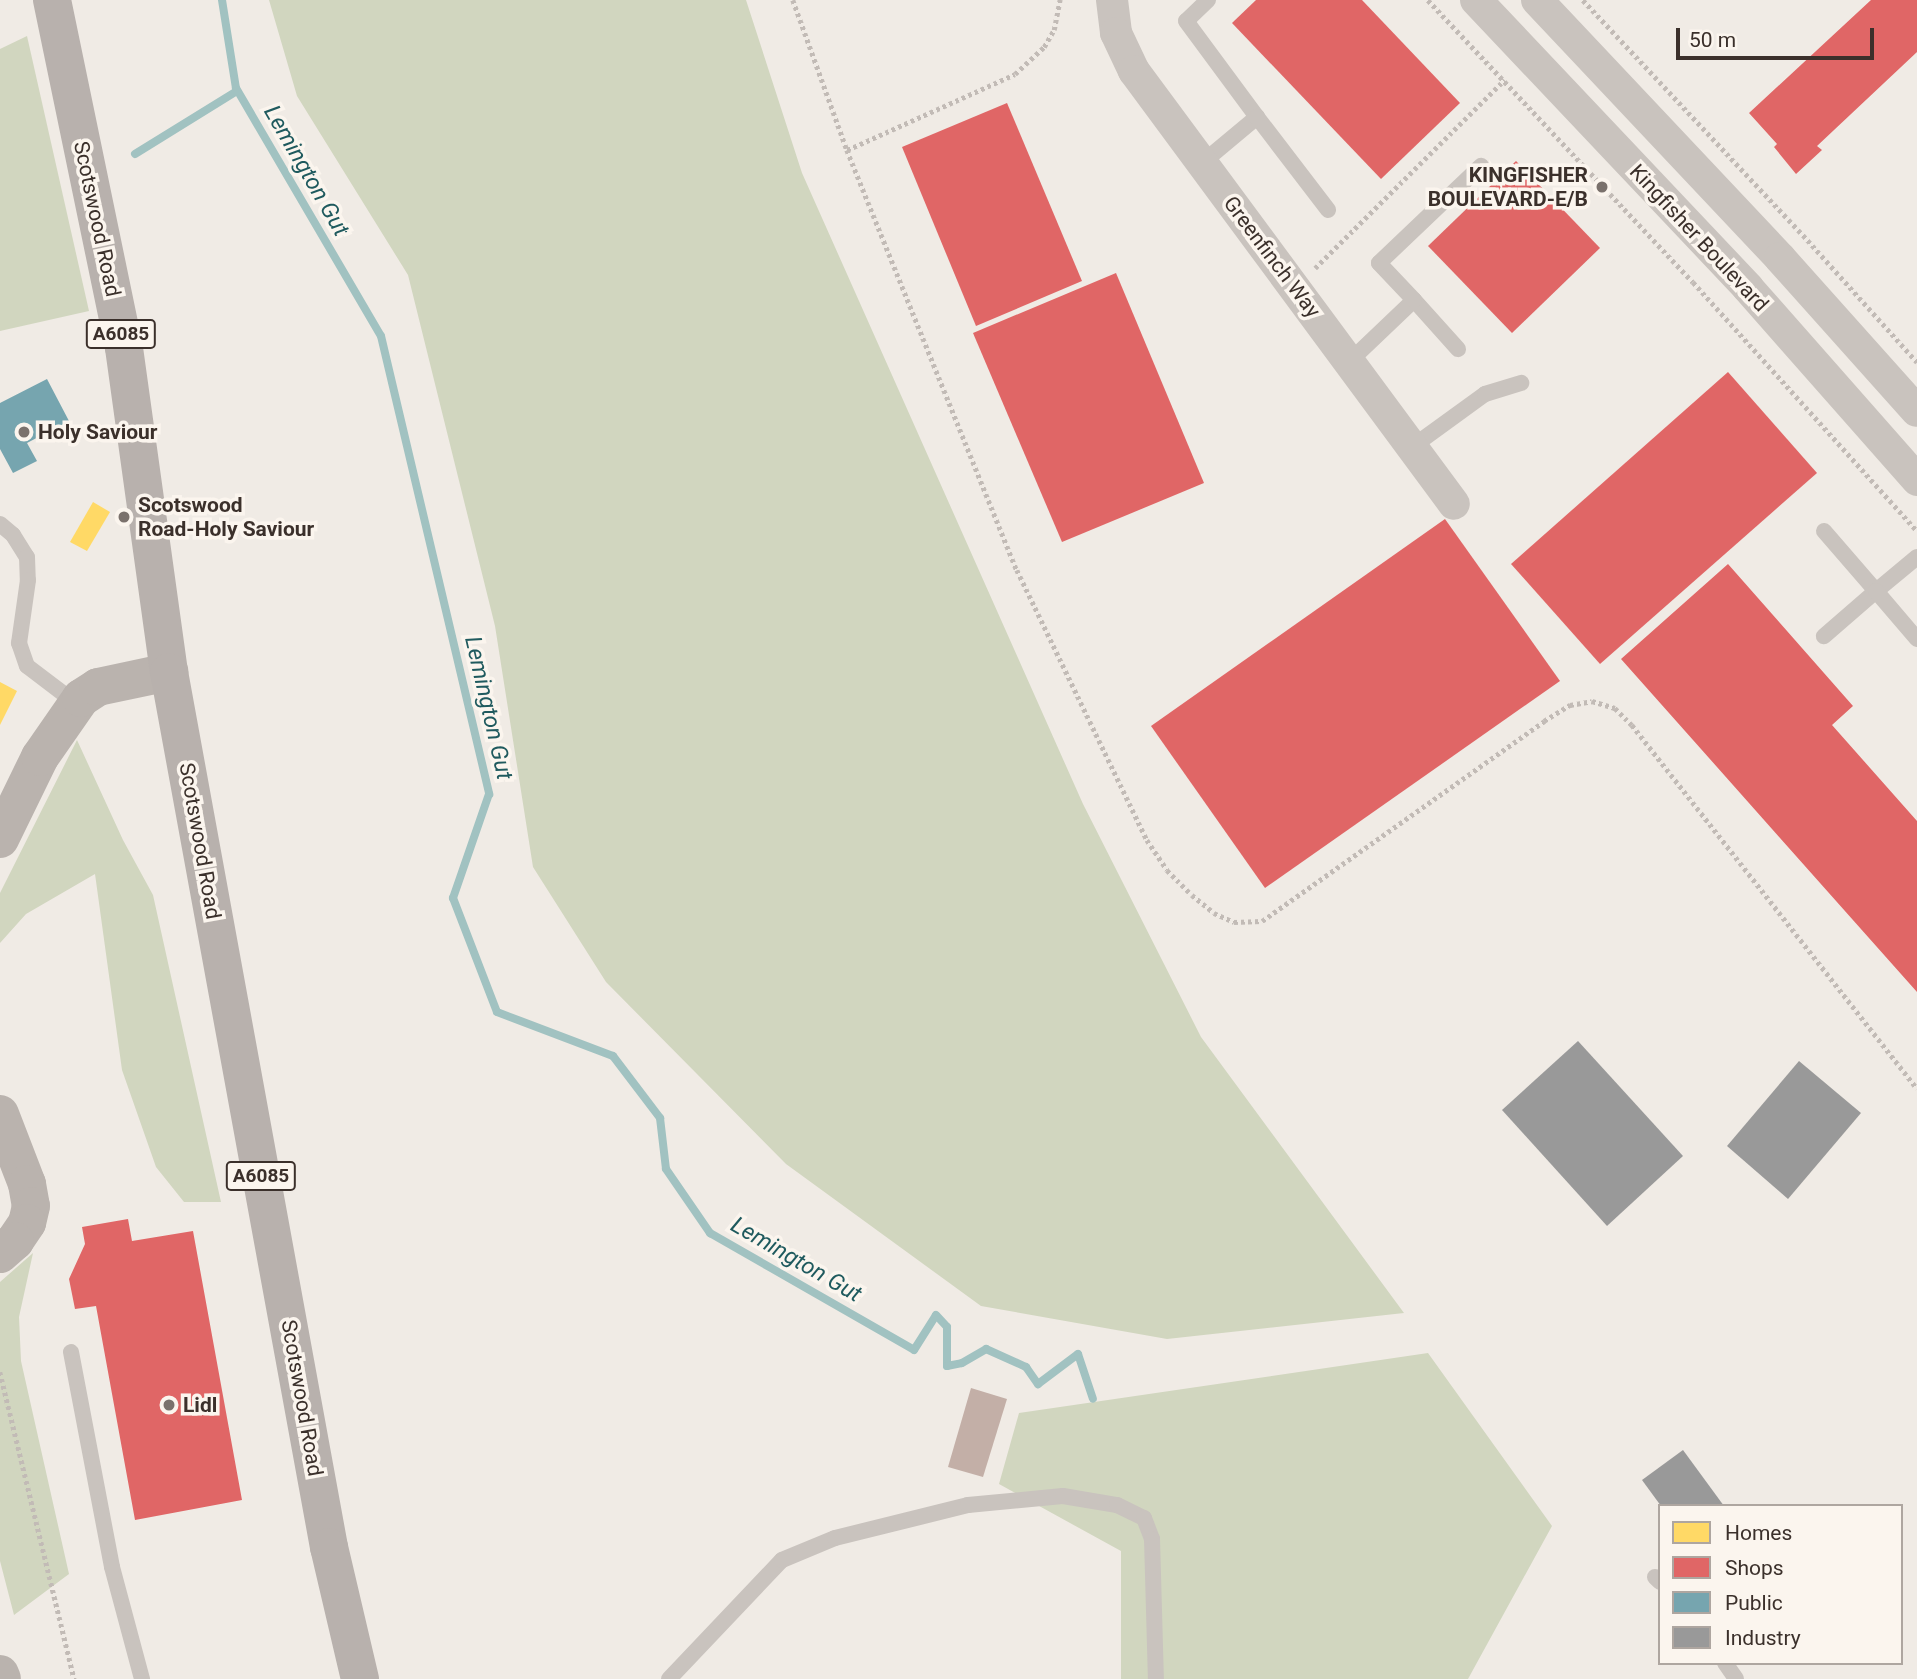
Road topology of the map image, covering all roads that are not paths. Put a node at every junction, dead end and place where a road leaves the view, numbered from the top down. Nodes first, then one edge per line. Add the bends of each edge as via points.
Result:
1 (52, 0) edge
2 (1112, 0) edge
3 (1208, 0) edge
4 (1476, 0) edge
5 (1537, 0) edge
6 (1257, 117) junction
7 (1202, 163) junction
8 (1481, 166) dead end
9 (1328, 210) dead end
10 (1414, 300) junction
11 (1458, 349) dead end
12 (1350, 361) junction
13 (1521, 383) dead end
14 (1917, 411) edge
15 (1412, 447) junction
16 (1917, 480) edge
17 (1454, 505) dead end
18 (0, 524) edge
19 (1824, 531) dead end
20 (1917, 557) edge
21 (1876, 591) junction
22 (1824, 636) dead end
23 (1917, 639) edge
24 (169, 672) junction
25 (77, 704) junction
26 (11, 787) edge
27 (0, 839) edge
28 (0, 1114) edge
29 (7, 1248) edge
30 (71, 1352) dead end
31 (0, 1674) edge
32 (2, 1679) edge
33 (142, 1679) edge
34 (360, 1679) edge
35 (669, 1679) edge
36 (1156, 1679) edge

1 - 24 main road, Scotswood Road / A6085 via 124,348
2 - 7 street, Greenfinch Way via 1122,50
3 - 6 lane via 1186,22
4 - 16 street, Kingfisher Boulevard via 1748,288
5 - 14 street
6 - 7 lane
6 - 9 lane
7 - 12 street, Greenfinch Way
8 - 10 lane via 1380,263
10 - 11 lane
10 - 12 lane
12 - 15 street, Greenfinch Way
13 - 15 lane via 1485,394
15 - 17 street, Greenfinch Way
18 - 25 lane via 27,557 19,643 27,667
19 - 21 lane
20 - 21 lane
21 - 22 lane
21 - 23 lane
24 - 25 street via 98,687
24 - 34 main road, Scotswood Road / A6085 via 329,1547
25 - 26 street via 40,757
26 - 27 street
28 - 29 street via 31,1206 27,1223
30 - 33 lane via 112,1567
31 - 32 street
35 - 36 lane via 782,1560 835,1538 968,1505 1063,1496 1117,1505 1143,1518 1152,1539

